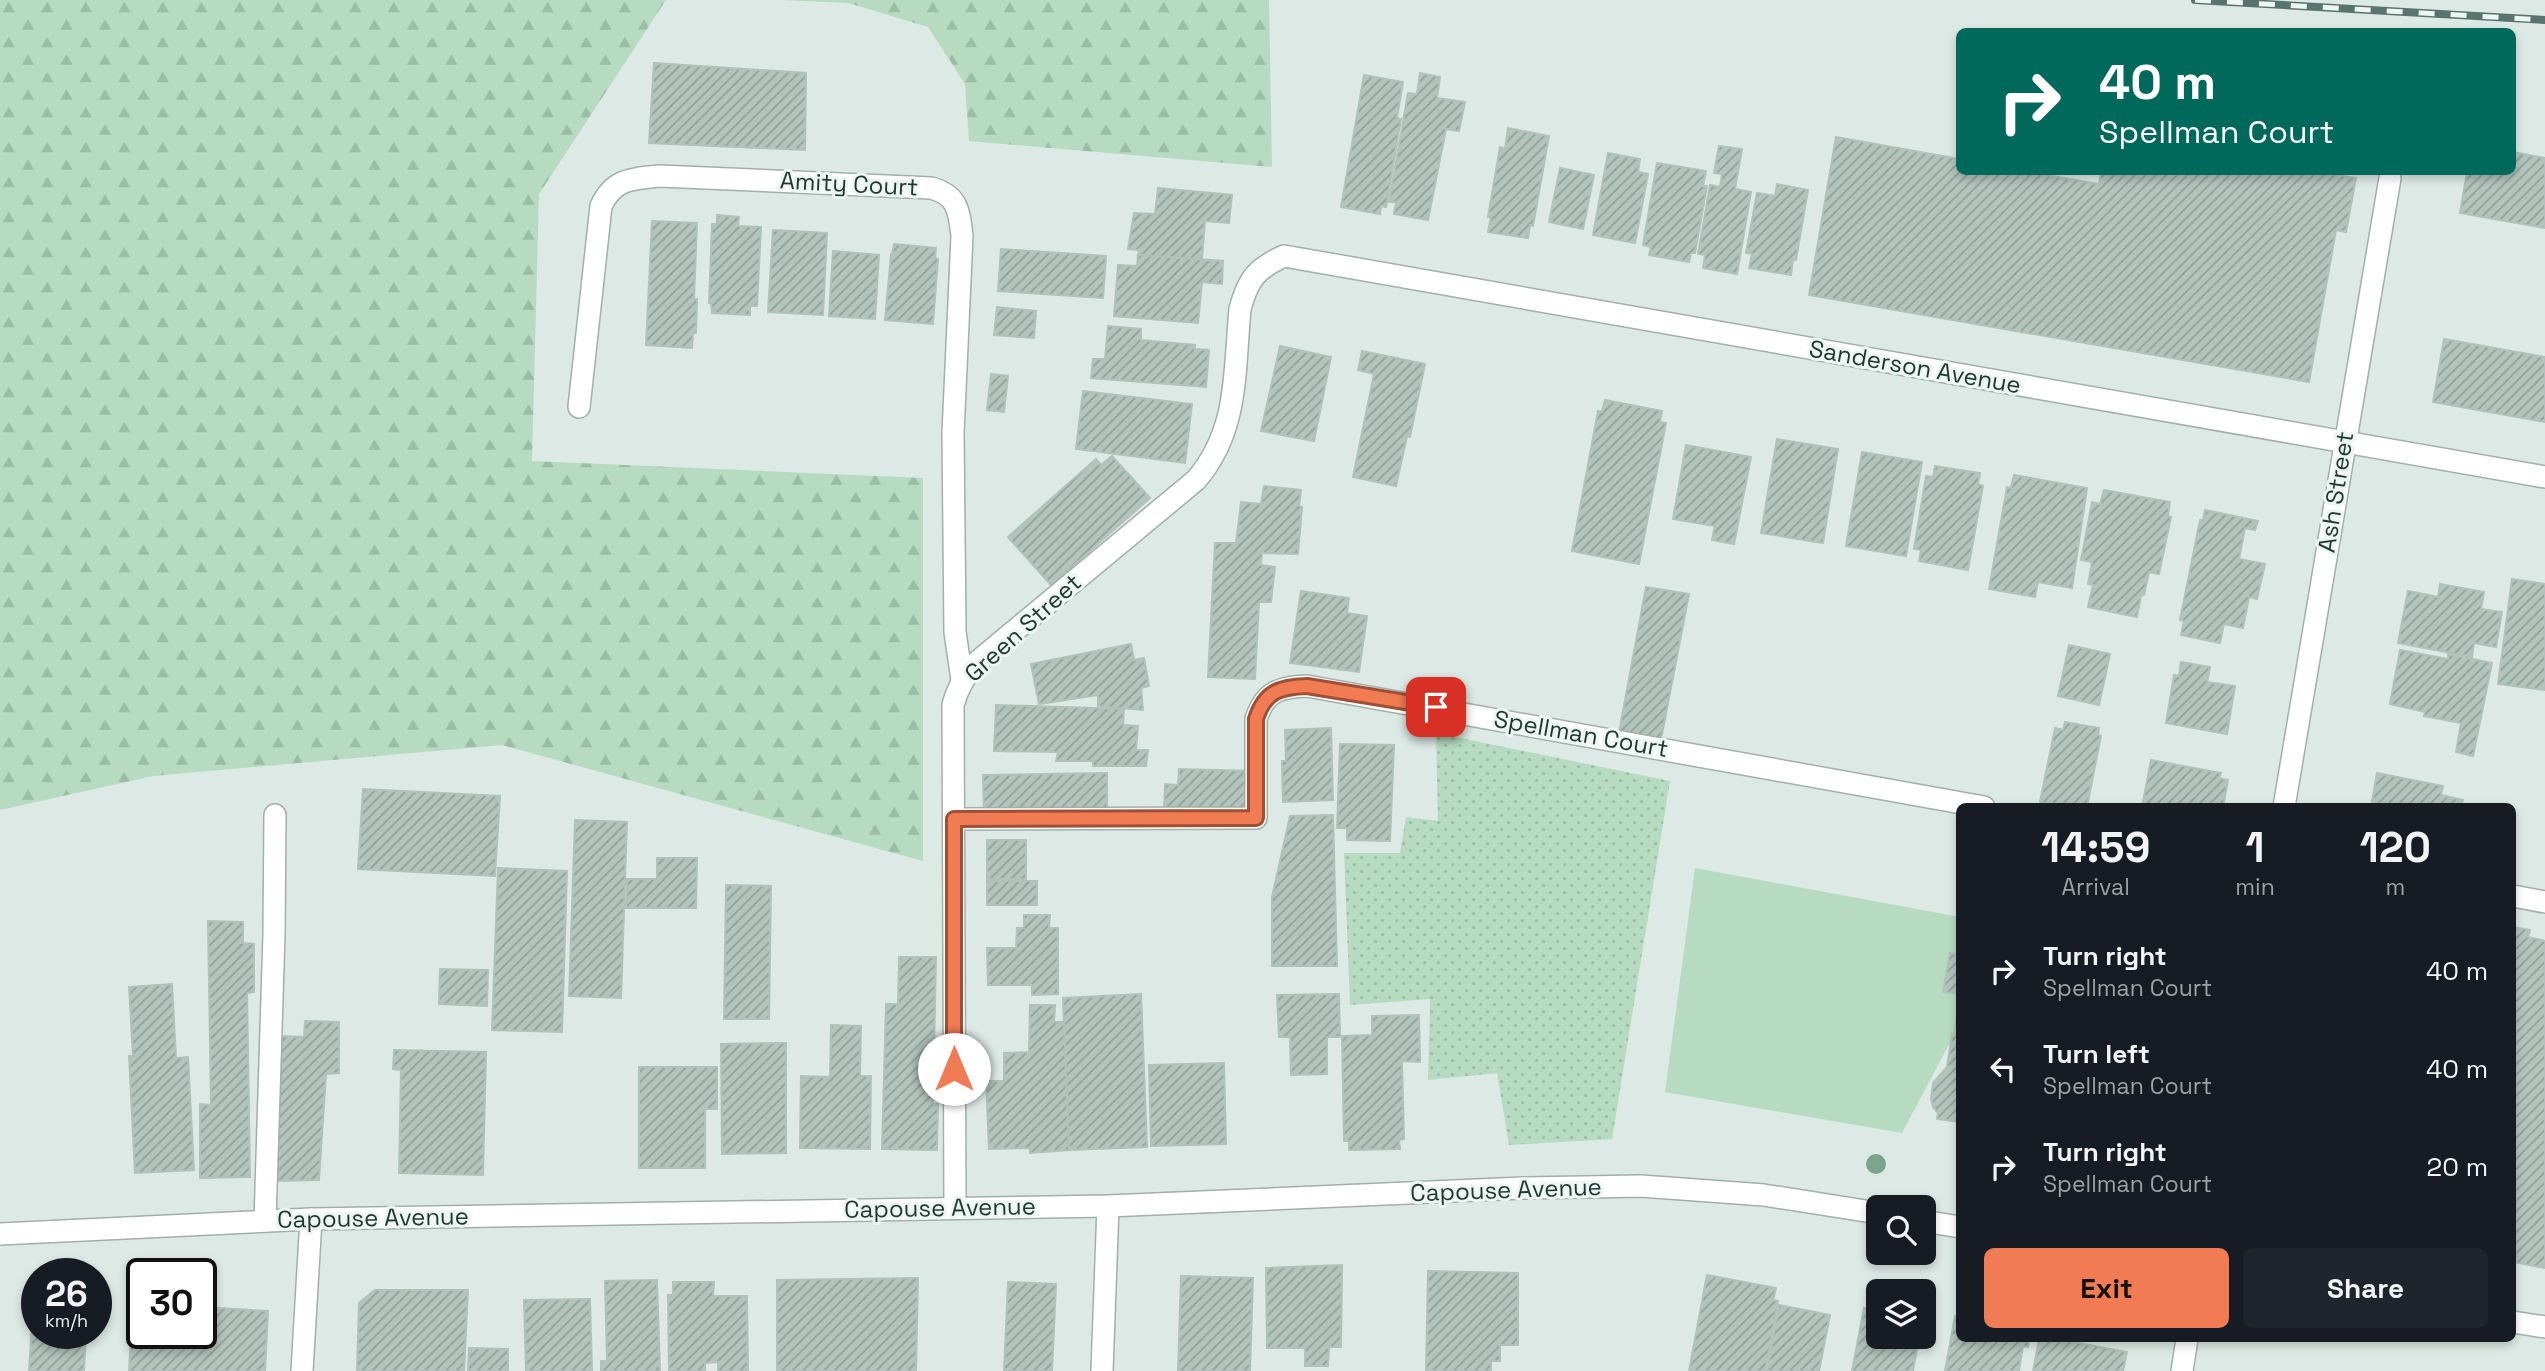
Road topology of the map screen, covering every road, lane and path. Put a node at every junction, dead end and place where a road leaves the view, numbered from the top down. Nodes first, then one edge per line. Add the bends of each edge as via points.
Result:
1 (2390, 178) dead end
2 (1284, 256) joint
3 (579, 407) dead end
4 (2344, 443) junction
5 (2545, 477) edge
6 (962, 680) junction
7 (1962, 803) edge
8 (2285, 803) edge
9 (275, 815) dead end
10 (954, 819) junction
11 (2516, 897) edge
12 (2545, 902) edge
13 (1108, 1206) junction
14 (955, 1207) junction
15 (1866, 1211) edge
16 (311, 1219) junction
17 (265, 1221) junction
18 (1936, 1223) edge
19 (1956, 1226) edge
20 (0, 1234) edge
21 (2516, 1322) edge
22 (2545, 1327) edge
23 (2187, 1342) edge
24 (302, 1371) edge
25 (1102, 1371) edge
26 (2182, 1371) edge

1 - 4 street, Ash Street
2 - 4 street, Sanderson Avenue
2 - 6 street, Green Street via 1260,269 1244,293 1228,421 1210,464
3 - 6 street, Amity Court via 601,206 607,191 615,186 660,176 944,191 954,201 962,236 953,433 955,632
4 - 5 street, Sanderson Avenue
4 - 8 street, Ash Street
6 - 10 street, Green Street via 953,705
7 - 10 street, Spellman Court via 1307,686 1279,690 1261,704 1256,719 1256,818
9 - 17 street
10 - 14 street, Green Street
11 - 12 street
13 - 14 street, Capouse Avenue
13 - 15 street, Capouse Avenue via 1641,1186 1763,1195
13 - 25 street
14 - 16 street, Capouse Avenue
16 - 17 street, Capouse Avenue
16 - 24 street
17 - 20 street, Capouse Avenue
18 - 19 street
21 - 22 street
23 - 26 street

